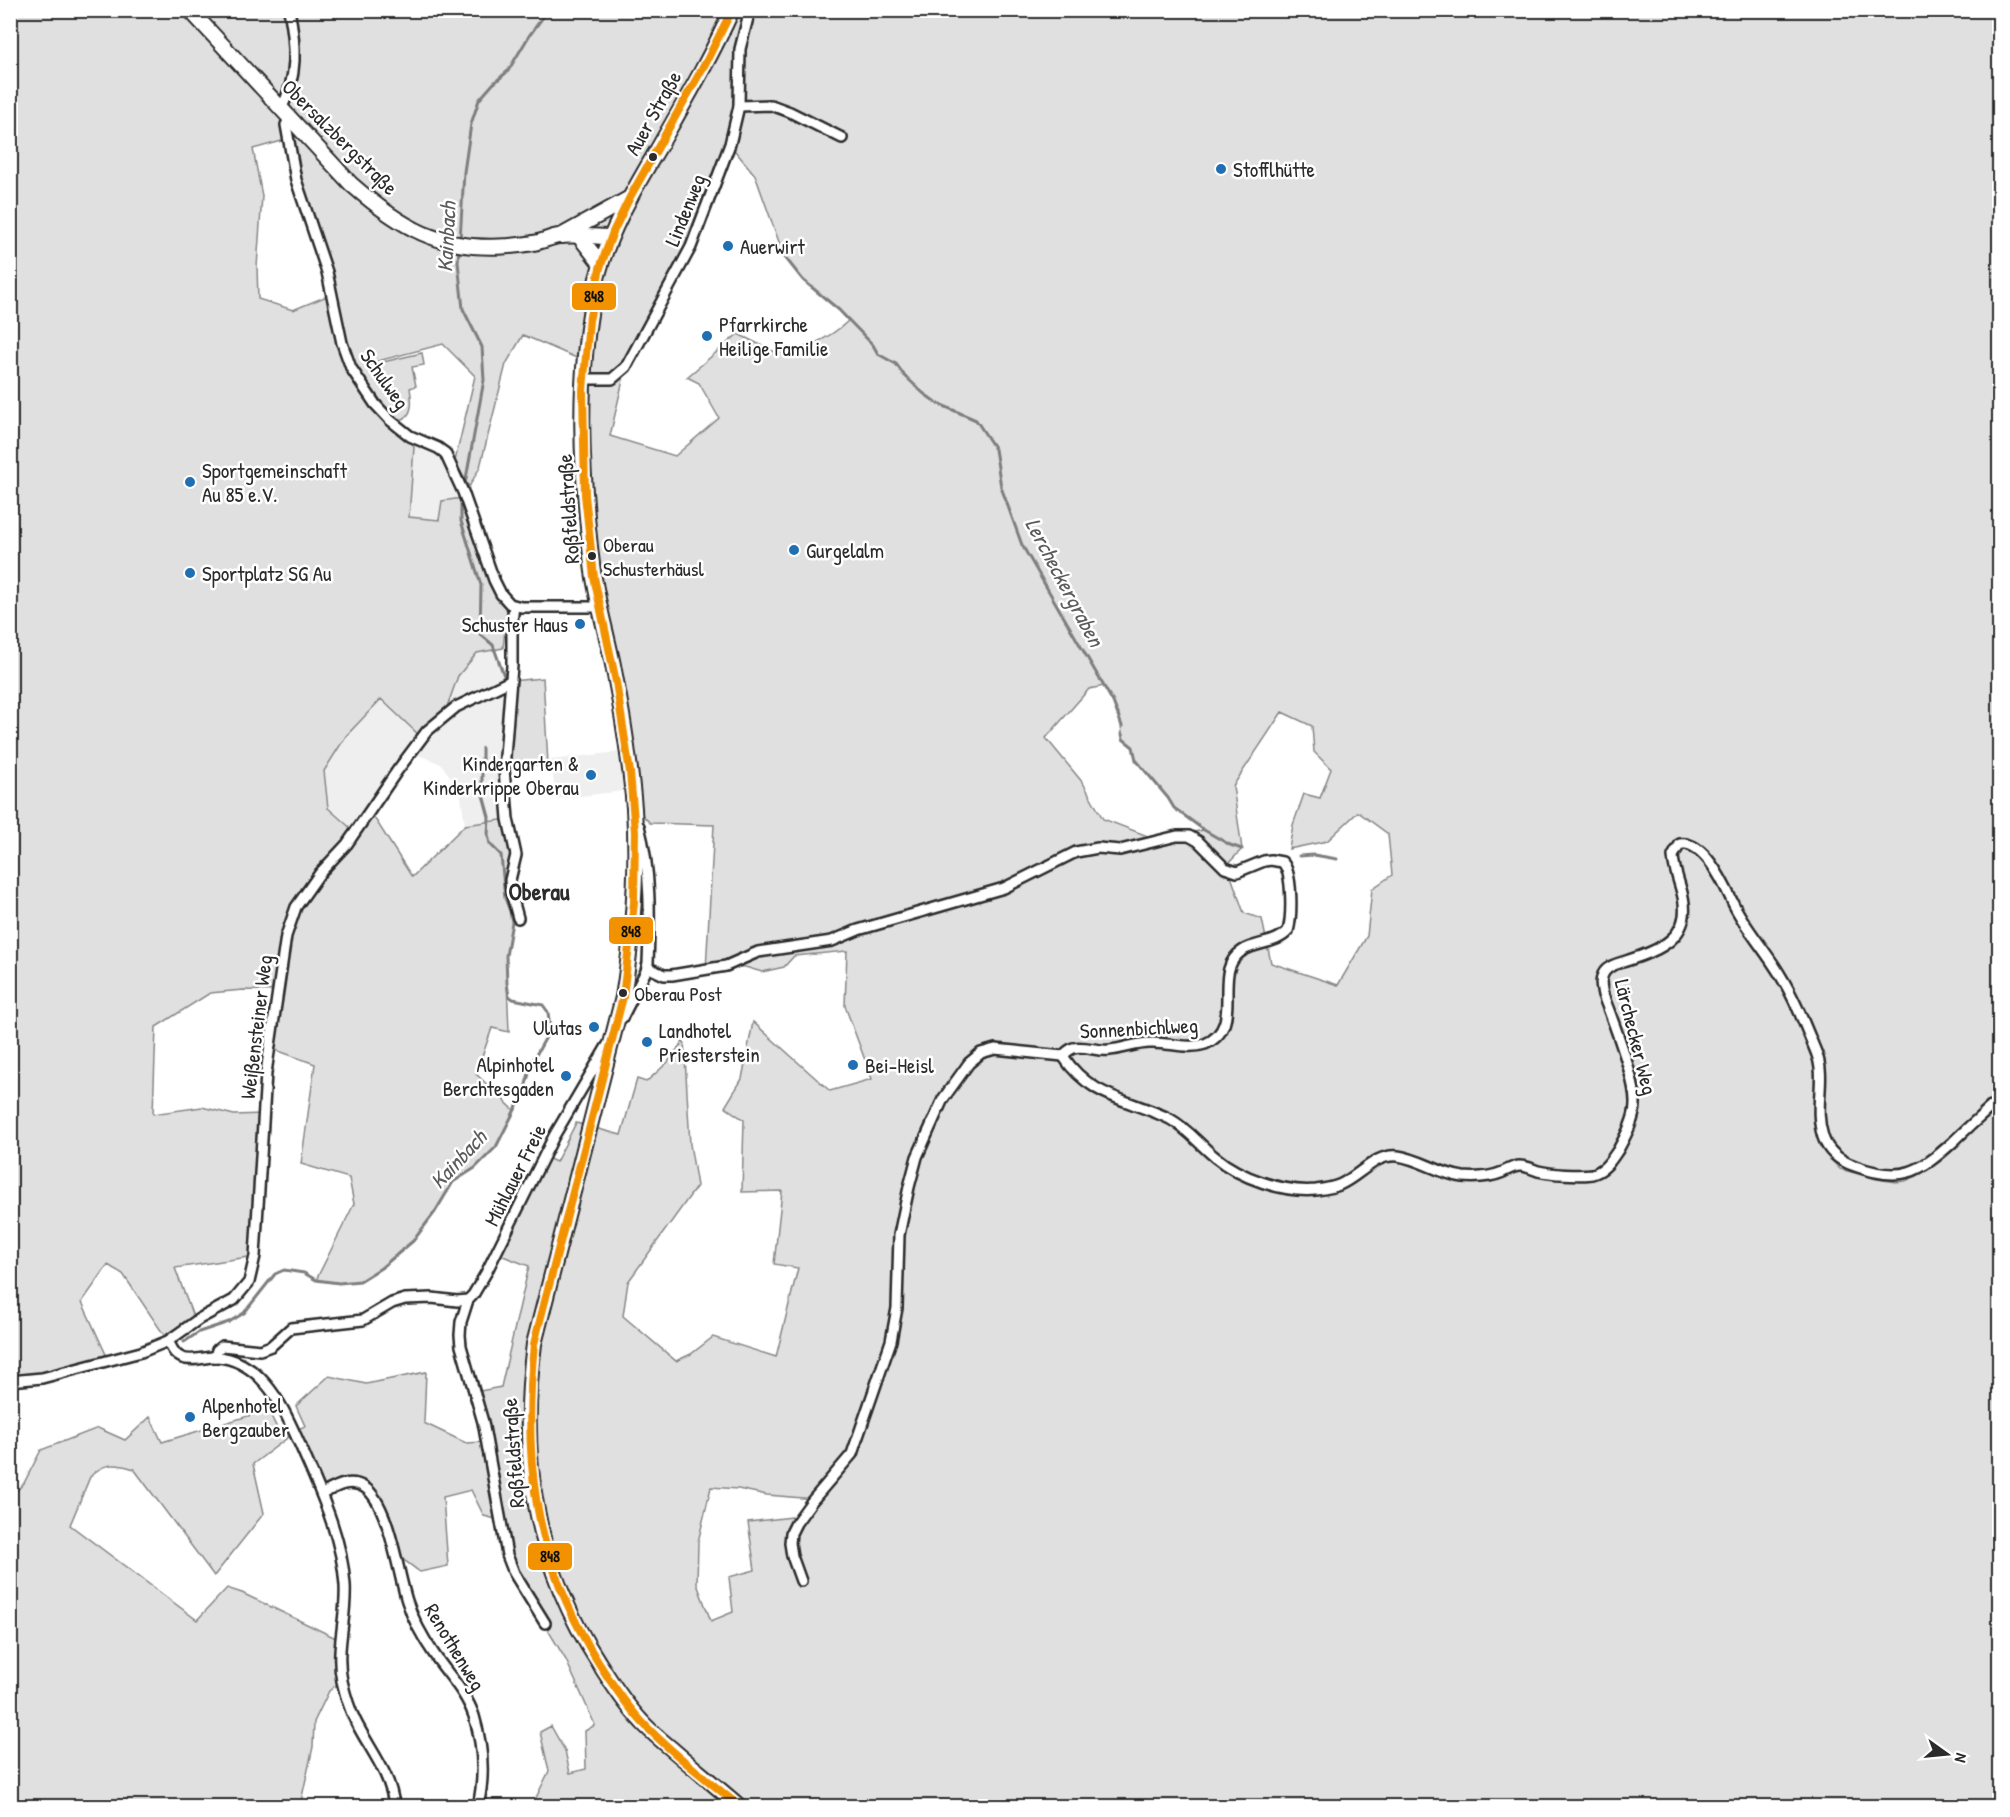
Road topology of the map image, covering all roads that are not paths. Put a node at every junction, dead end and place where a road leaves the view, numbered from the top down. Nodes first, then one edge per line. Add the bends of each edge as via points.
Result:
1 (190, 10) edge
2 (289, 10) edge
3 (732, 10) edge
4 (750, 10) edge
5 (739, 106) junction
6 (286, 113) junction
7 (842, 138) dead end
8 (311, 139) junction
9 (293, 155) junction
10 (630, 198) junction
11 (589, 220) junction
12 (560, 236) junction
13 (579, 236) junction
14 (610, 237) junction
15 (601, 264) junction
16 (584, 379) junction
17 (514, 606) junction
18 (600, 607) junction
19 (510, 681) junction
20 (634, 806) junction
21 (518, 918) dead end
22 (647, 967) junction
23 (613, 1036) junction
24 (1063, 1056) junction
25 (2000, 1102) edge
26 (468, 1300) junction
27 (168, 1341) junction
28 (215, 1357) junction
29 (10, 1381) edge
30 (322, 1494) junction
31 (801, 1581) dead end
32 (545, 1623) dead end
33 (394, 1806) edge
34 (478, 1806) edge
35 (739, 1806) edge

1 - 6 main road, Obersalzbergstraße
2 - 6 street via 295,56
3 - 10 main road, Auer Straße
4 - 5 street, Lindenweg via 740,50
5 - 7 street via 771,105
5 - 16 street, Lindenweg via 730,144 691,247 626,367 612,379
6 - 8 main road, Obersalzbergstraße
6 - 9 street, Schulweg
8 - 9 street via 298,146
8 - 12 main road, Obersalzbergstraße via 351,184 381,210 439,240 475,246 532,243
9 - 17 street, Schulweg via 296,180 327,272 351,368 375,404 402,431 445,453 494,579 505,600
10 - 11 main road, Obersalzbergstraße
10 - 14 main road, Auer Straße
11 - 12 main road, Obersalzbergstraße
11 - 14 main road via 597,222
12 - 13 main road, Obersalzbergstraße
13 - 14 main road, Obersalzbergstraße
13 - 15 main road
14 - 15 main road, Roßfeldstraße
15 - 16 main road, Roßfeldstraße
16 - 18 main road, Roßfeldstraße via 585,471 592,565
17 - 18 street
17 - 19 street
18 - 20 main road, Roßfeldstraße via 619,699
19 - 21 street via 504,769 516,855 511,892
19 - 27 street, Weißensteiner Weg via 456,707 427,731 347,844 296,907 286,936 266,1073 253,1270 249,1282 234,1300
20 - 22 street, Roßfeldstraße via 649,879
20 - 23 main road, Roßfeldstraße via 633,924 623,998
22 - 23 street, Roßfeldstraße
22 - 24 street, Sonnenbichlweg via 672,975 726,966 758,952 832,940 1004,888 1076,852 1098,848 1120,850 1189,836 1226,868 1237,872 1271,860 1286,865 1288,931 1246,948 1236,957 1229,970 1228,1011 1216,1036 1200,1046 1150,1043 1098,1051 1080,1047
23 - 26 street, Mühlauer Freie via 554,1136 486,1273
23 - 35 main road, Roßfeldstraße via 534,1344 528,1431 532,1492 557,1584 580,1634 610,1681 644,1725
24 - 25 street, Lärchecker Weg via 1097,1089 1185,1128 1225,1165 1282,1187 1304,1190 1338,1186 1390,1156 1463,1177 1491,1175 1520,1166 1548,1173 1593,1174 1603,1170 1622,1143 1635,1104 1600,984 1602,975 1612,965 1659,949 1680,928 1684,904 1674,856 1680,844 1686,843 1698,848 1723,883 1791,996 1821,1065 1818,1117 1831,1151 1863,1169 1889,1175 1913,1172 1934,1160
24 - 31 street, Sonnenbichlweg via 995,1049 981,1053 943,1099 917,1157 909,1187 900,1235 897,1308 891,1341 852,1454 791,1533 792,1556
26 - 28 street via 405,1299 363,1320 291,1328 266,1348 222,1346
26 - 32 street, Mühlauer Freie via 461,1322 461,1346 483,1422 505,1547 514,1573
27 - 28 street via 181,1358
27 - 29 street, Weißensteiner Weg via 53,1375
28 - 30 street via 238,1362 267,1384
30 - 33 street via 338,1545 345,1586 339,1654 342,1680 355,1720 386,1776
30 - 34 street, Renothenweg via 341,1484 355,1483 366,1487 380,1507 416,1624 462,1691 473,1714 483,1761

